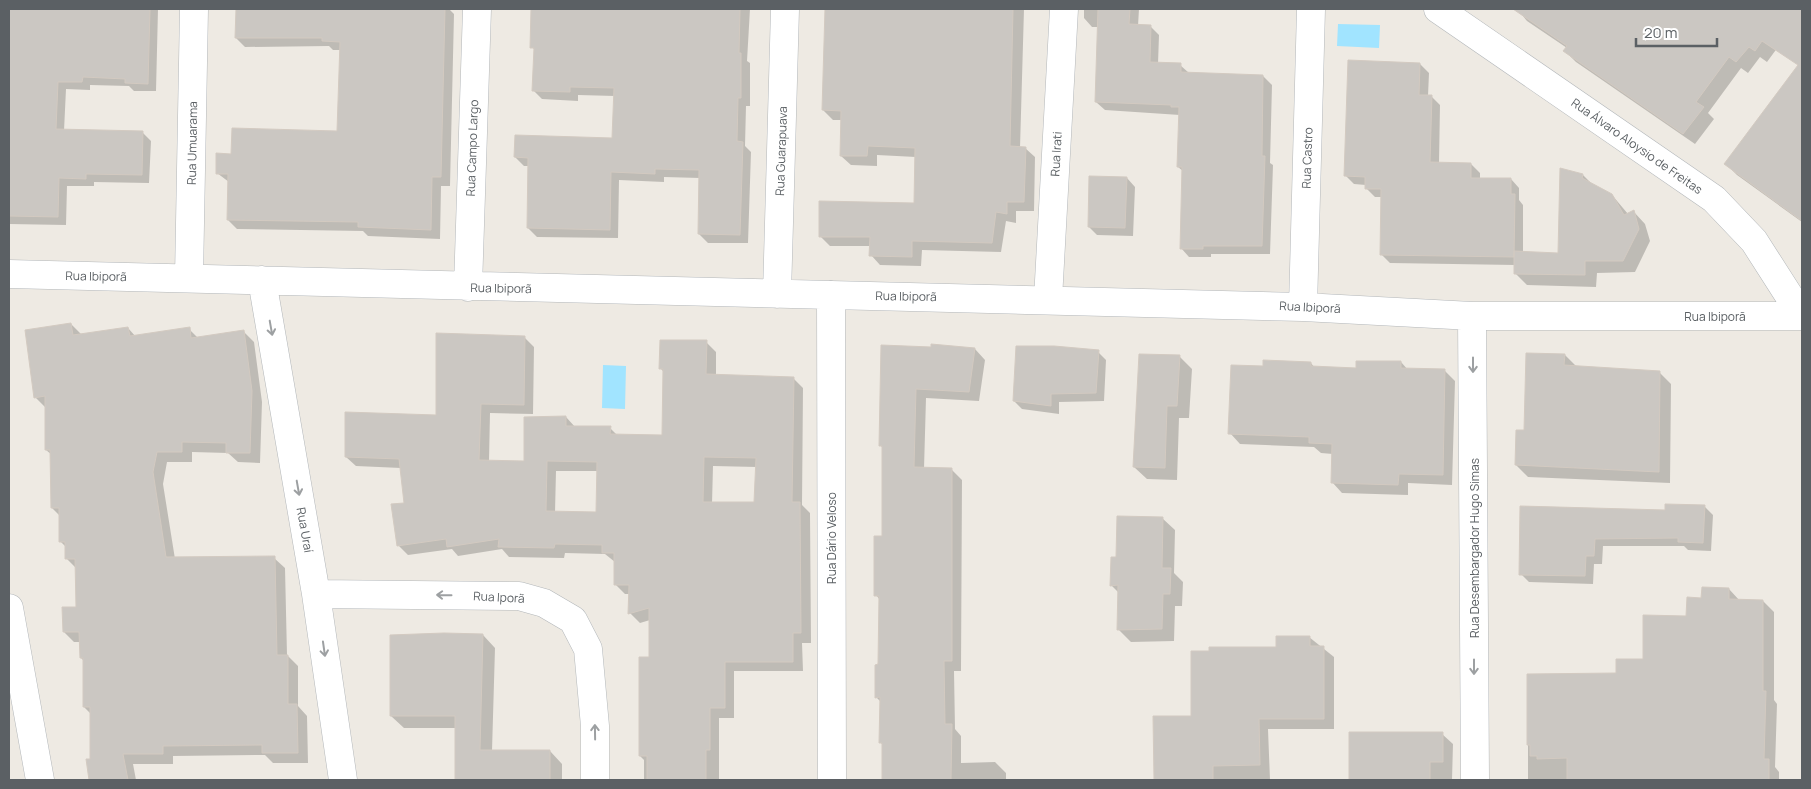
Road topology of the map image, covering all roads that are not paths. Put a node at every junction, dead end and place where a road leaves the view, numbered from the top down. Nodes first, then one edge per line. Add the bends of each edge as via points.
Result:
1 (194, 9) edge
2 (477, 9) edge
3 (785, 9) edge
4 (1064, 9) edge
5 (1311, 9) edge
6 (1438, 9) edge
7 (9, 274) edge
8 (189, 277) junction
9 (262, 280) junction
10 (468, 287) junction
11 (777, 294) junction
12 (830, 295) junction
13 (1048, 299) junction
14 (1303, 306) junction
15 (1472, 316) junction
16 (1802, 316) edge
17 (316, 594) junction
18 (9, 608) edge
19 (40, 780) edge
20 (343, 780) edge
21 (595, 780) edge
22 (832, 780) edge
23 (1475, 780) edge

1 - 8 street, Rua Umuarama
2 - 10 street, Rua Campo Largo
3 - 11 street, Rua Guarapuava
4 - 13 street, Rua Irati
5 - 14 street, Rua Castro
6 - 16 street, Rua Álvaro Aloysio de Freitas via 1714,199 1754,242
7 - 8 street, Rua Ibiporã
8 - 9 street, Rua Ibiporã
9 - 10 street, Rua Ibiporã
9 -> 17 street, Rua Uraí
10 - 11 street, Rua Ibiporã
11 - 12 street, Rua Ibiporã
12 - 13 street, Rua Ibiporã
12 - 22 street, Rua Dário Veloso
13 - 14 street, Rua Ibiporã
14 - 15 street, Rua Ibiporã
15 - 16 street, Rua Ibiporã
15 -> 23 street, Rua Desembargador Hugo Simas
17 -> 20 street, Rua Uraí
21 -> 17 street, Rua Iporã via 595,726 588,649 572,620 544,603 519,596
18 - 19 street

